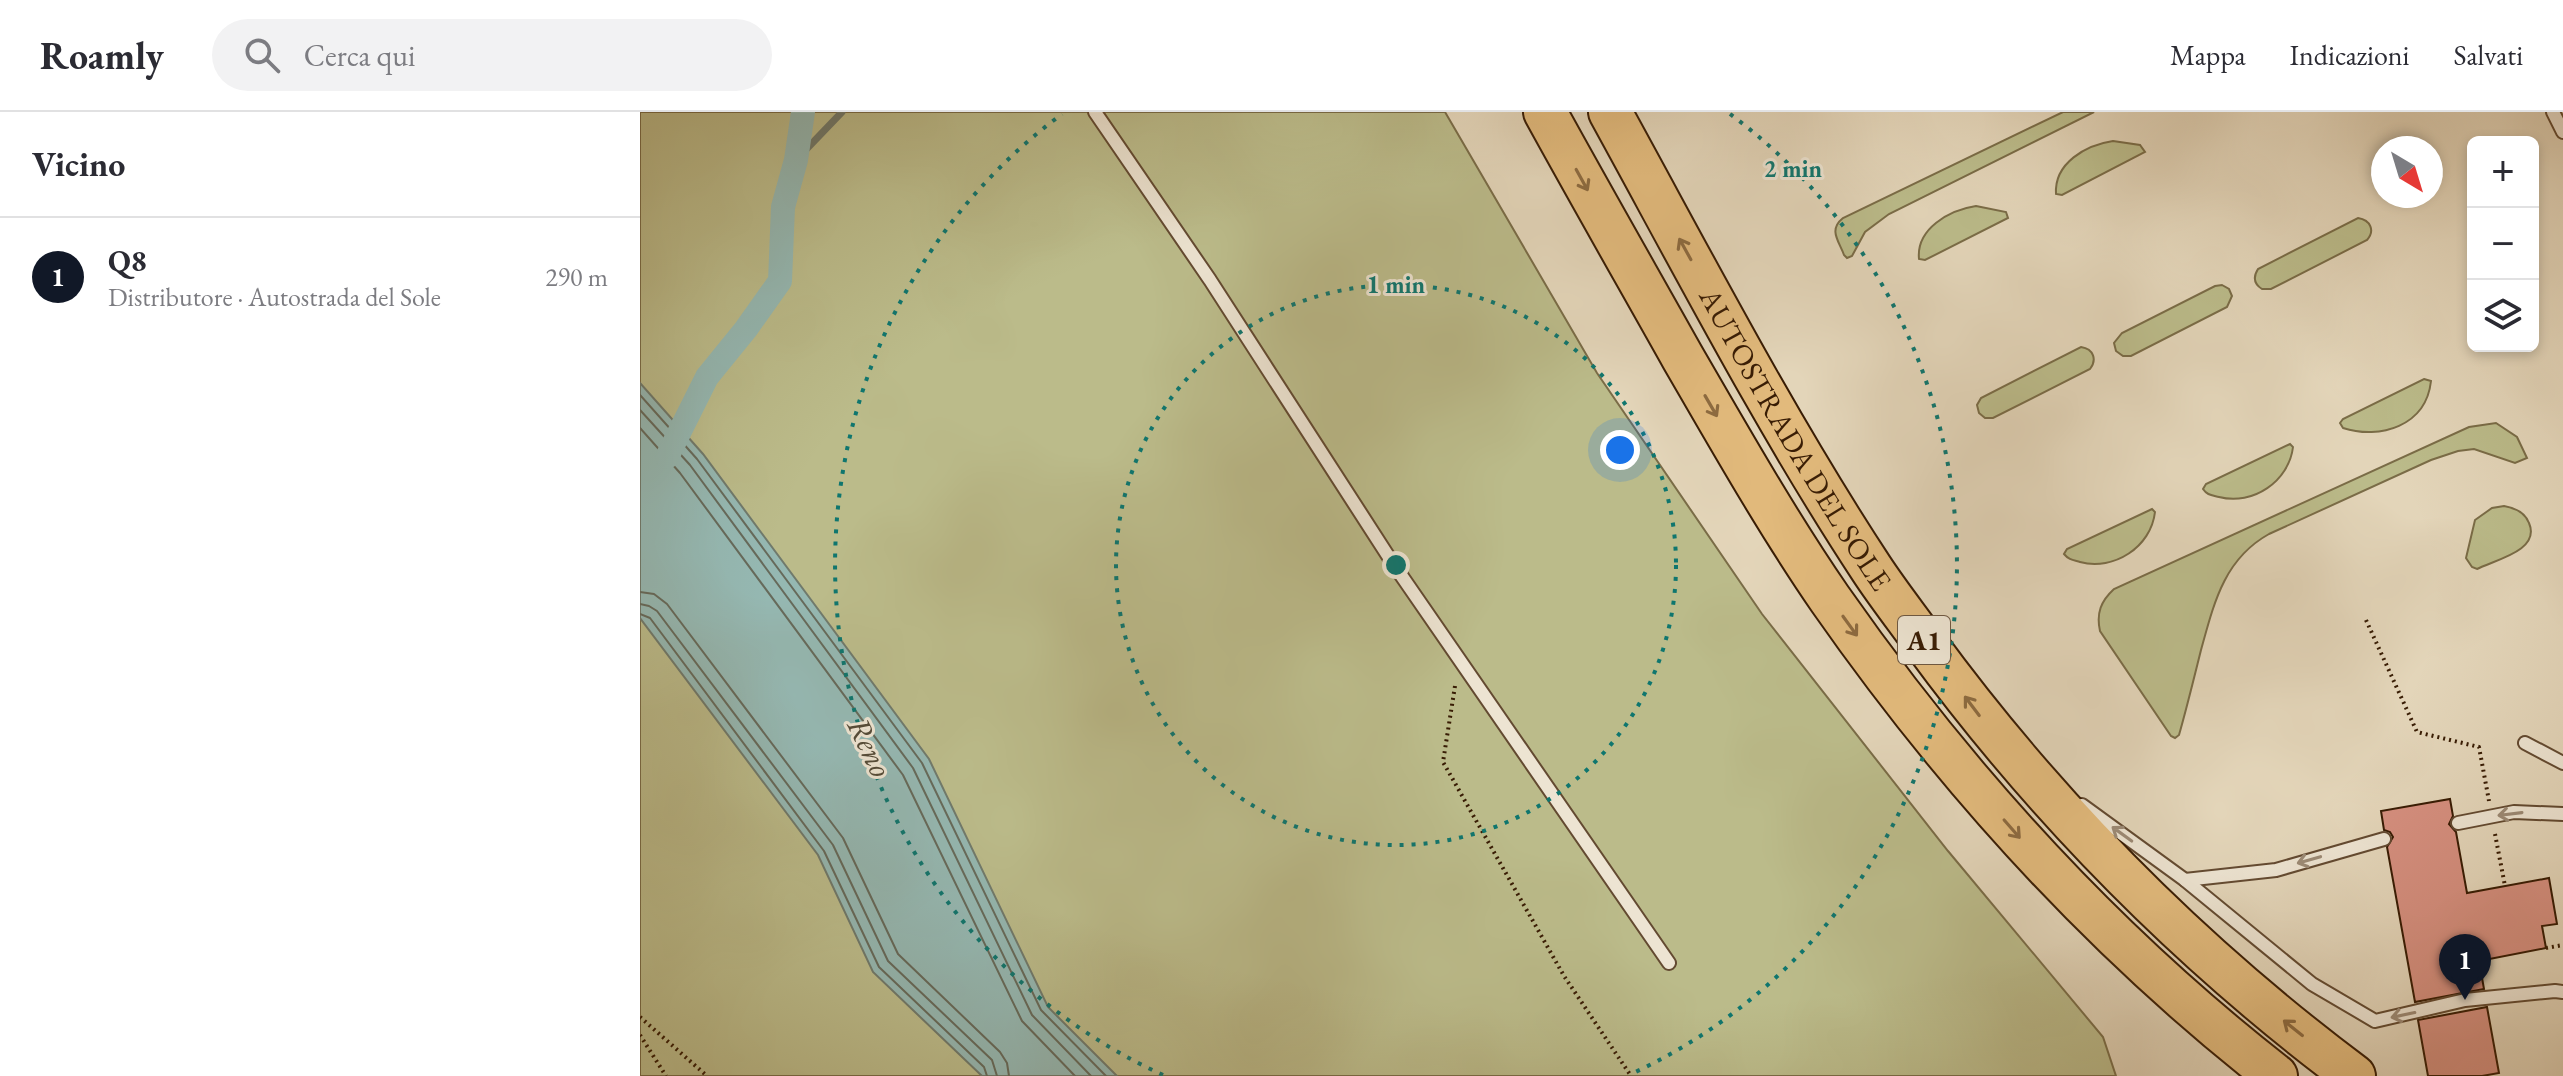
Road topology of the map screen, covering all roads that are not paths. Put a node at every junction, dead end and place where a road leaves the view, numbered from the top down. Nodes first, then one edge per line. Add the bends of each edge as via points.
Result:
1 (1095, 112) edge
2 (1545, 112) edge
3 (1610, 112) edge
4 (2553, 112) edge
5 (2563, 132) edge
6 (2525, 743) dead end
7 (2011, 754) junction
8 (2563, 763) edge
9 (2063, 792) dead end
10 (2076, 801) dead end
11 (2563, 814) edge
12 (2458, 823) dead end
13 (2384, 839) dead end
14 (2185, 880) junction
15 (1669, 963) dead end
16 (2563, 992) edge
17 (2207, 1023) junction
18 (2265, 1076) edge
19 (2276, 1076) edge
20 (2354, 1076) edge

1 - 15 lane via 1383,550
2 -> 17 highway, AUTOSTRADA DEL SOLE / A1 via 1733,445 1829,597 1925,729 2029,850
7 -> 3 highway, AUTOSTRADA DEL SOLE / A1 via 1872,570 1788,436
4 - 5 lane
6 - 8 lane
7 - 9 lane
20 -> 7 highway, AUTOSTRADA DEL SOLE / A1 via 2222,970 2109,862
14 -> 10 lane
11 -> 12 lane via 2514,812
13 -> 14 lane via 2276,870
16 -> 14 lane via 2465,1000 2375,1021 2312,984
17 - 18 lane
17 - 19 highway, AUTOSTRADA DEL SOLE / A1

